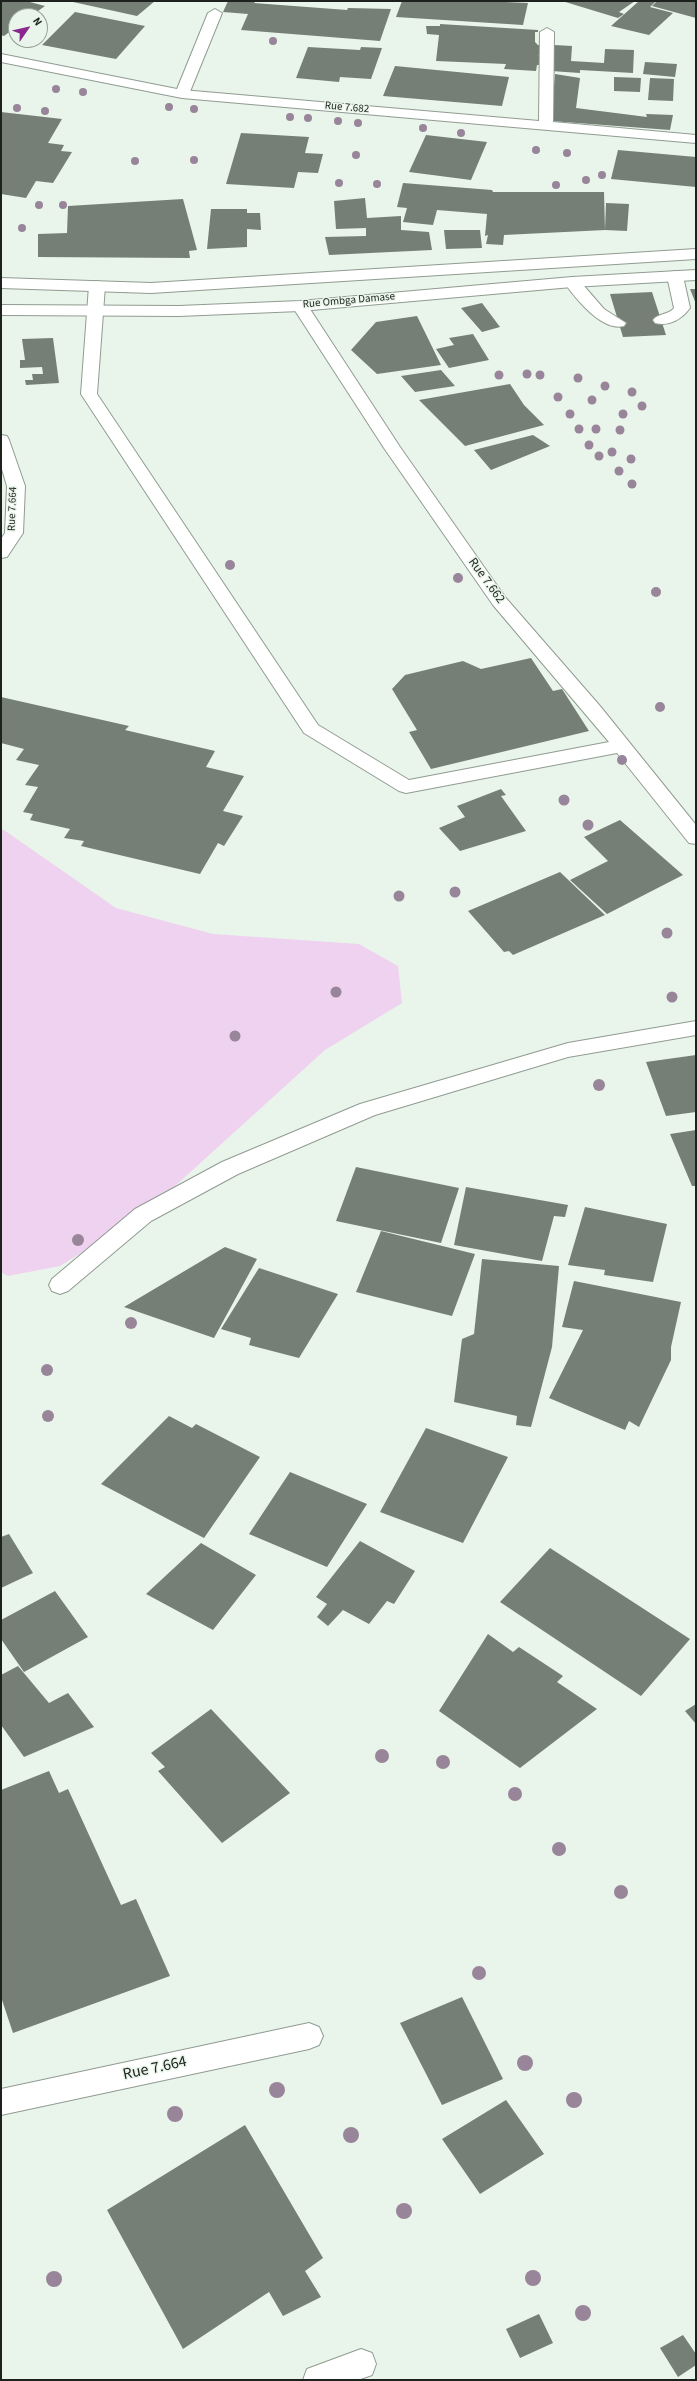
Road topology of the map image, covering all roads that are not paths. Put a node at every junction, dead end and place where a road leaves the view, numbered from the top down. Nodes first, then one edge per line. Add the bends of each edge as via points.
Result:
1 (215, 12) dead end
2 (547, 32) dead end
3 (1, 58) edge
4 (182, 94) junction
5 (546, 125) junction
6 (696, 139) edge
7 (696, 254) edge
8 (696, 275) edge
9 (675, 276) junction
10 (572, 282) junction
11 (1, 283) edge
12 (98, 286) junction
13 (300, 306) junction
14 (1, 310) edge
15 (96, 310) junction
16 (661, 320) dead end
17 (618, 323) dead end
18 (1, 440) edge
19 (1, 553) edge
20 (622, 746) junction
21 (696, 838) edge
22 (696, 1028) edge
23 (60, 1285) dead end
24 (309, 2036) dead end
25 (1, 2102) edge
26 (361, 2364) dead end
27 (318, 2380) edge

1 - 4 street
2 - 5 street
3 - 4 street, Rue 7.682
4 - 5 street, Rue 7.682
5 - 6 street, Rue 7.682
7 - 12 street, Rue Ombga Damase via 151,288
8 - 9 street, Rue Ombga Damase
9 - 10 street, Rue Ombga Damase
9 - 16 street via 682,308 677,315
10 - 13 street, Rue Ombga Damase
10 - 17 street via 598,312
11 - 12 street, Rue Ombga Damase
12 - 15 street
13 - 15 street, Rue Ombga Damase via 179,311
13 - 20 street, Rue 7.662 via 392,448 499,601
14 - 15 street, Rue Ombga Damase
15 - 20 street via 89,394 311,728 406,787
18 - 19 street, Rue 7.664 via 16,486 14,533
20 - 21 street, Rue 7.662
22 - 23 street via 568,1050 368,1109 230,1168 143,1215
24 - 25 street, Rue 7.664
26 - 27 street

